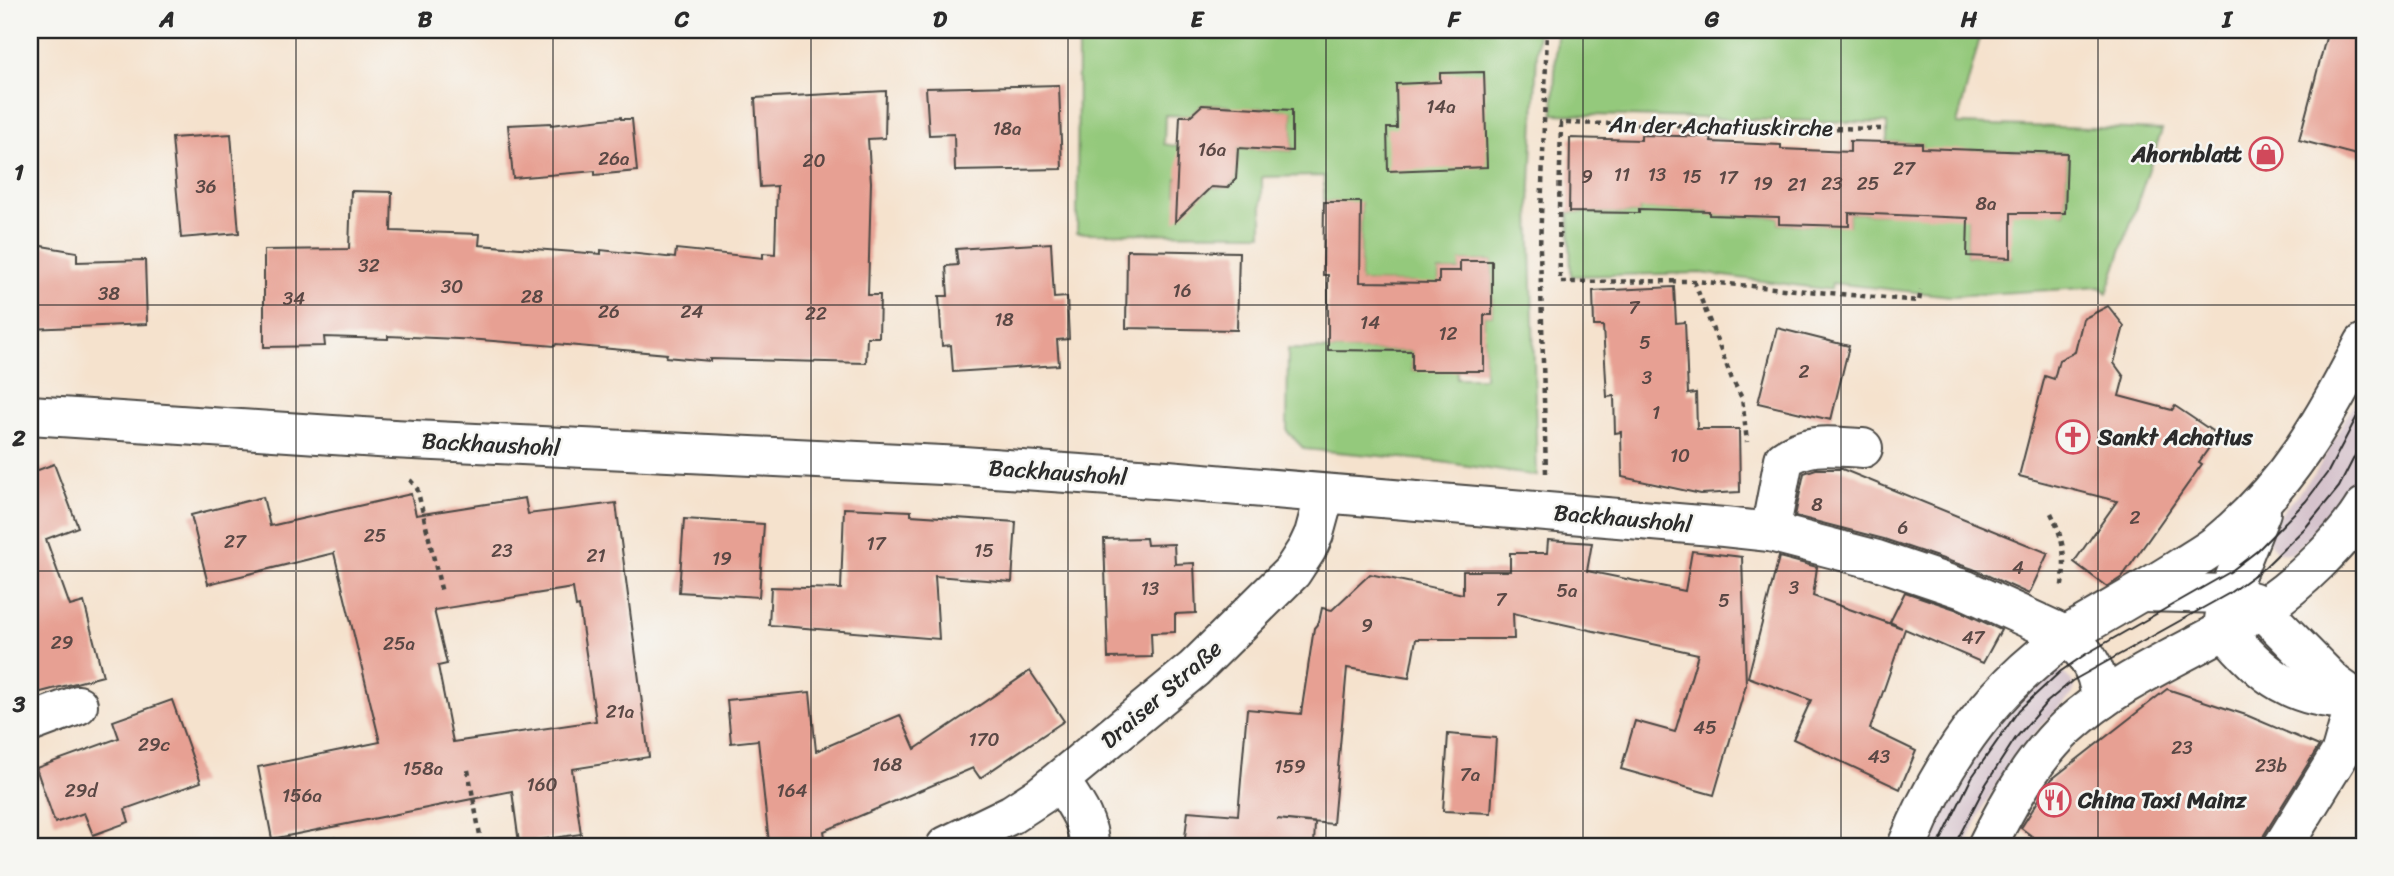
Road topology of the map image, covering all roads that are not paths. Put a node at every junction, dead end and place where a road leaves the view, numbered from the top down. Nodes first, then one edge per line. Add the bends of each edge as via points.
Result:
1 (2364, 343) edge
2 (30, 415) edge
3 (1863, 449) dead end
4 (1325, 494) junction
5 (2268, 496) junction
6 (2364, 507) edge
7 (1770, 532) junction
8 (2142, 593) junction
9 (2263, 608) junction
10 (2226, 611) junction
11 (2066, 636) junction
12 (2360, 699) edge
13 (2101, 700) junction
14 (78, 705) dead end
15 (30, 723) edge
16 (1060, 781) junction
17 (946, 846) edge
18 (1088, 846) edge
19 (1908, 846) edge
20 (1987, 846) edge
21 (2283, 846) edge

1 - 5 street via 2312,438
2 - 4 street, Backhaushohl via 393,439 963,466
3 - 7 street via 1813,446 1784,459
4 - 7 street, Backhaushohl
4 - 16 street, Draiser Straße via 1314,534 1292,572 1194,669
5 - 8 street via 2217,544
5 - 10 street
6 - 9 street via 2324,555
7 - 11 street, Backhaushohl via 1877,560 1966,590
8 - 10 street
8 - 11 street
9 - 10 street via 2244,597
9 - 12 street via 2335,684
10 - 12 street via 2251,660 2271,677 2317,698
10 - 13 street via 2158,664
11 - 13 street via 2086,653 2095,669
11 - 19 street via 2004,688 1970,729 1942,773
12 - 21 street via 2341,752
13 - 20 street via 2042,755
14 - 15 street
16 - 17 street, Draiser Straße via 1012,814
16 - 18 street via 1080,810

